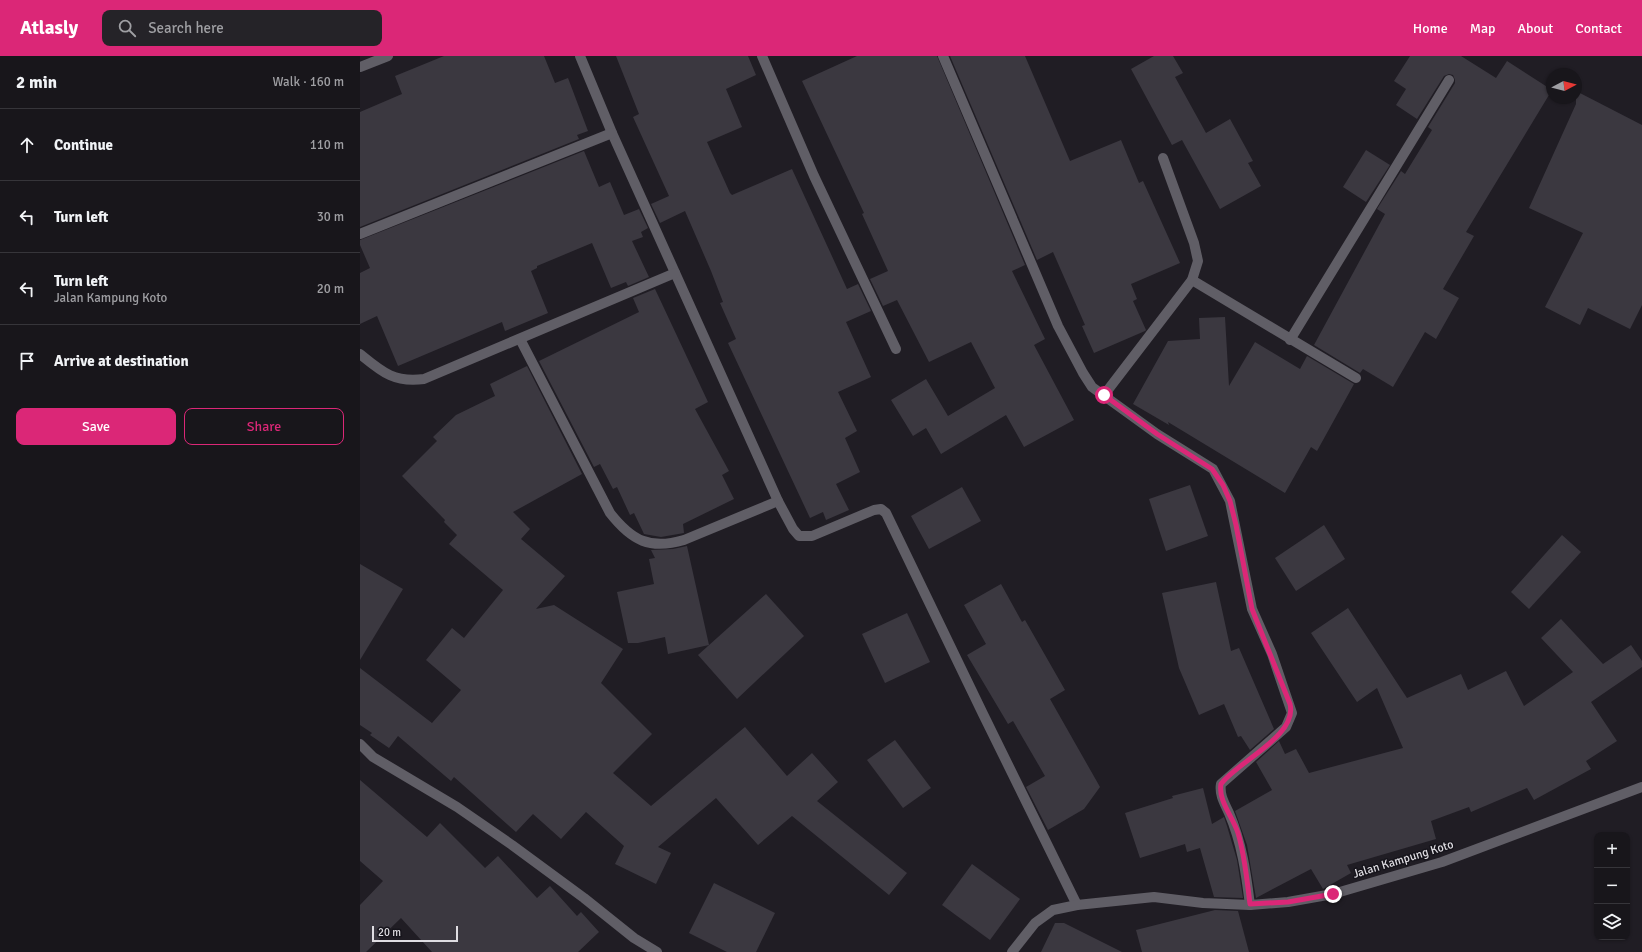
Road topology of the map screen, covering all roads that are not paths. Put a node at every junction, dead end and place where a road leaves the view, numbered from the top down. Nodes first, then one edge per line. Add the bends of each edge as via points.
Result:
1 (388, 56) edge
2 (580, 56) edge
3 (763, 56) edge
4 (943, 56) edge
5 (360, 67) edge
6 (1449, 80) dead end
7 (612, 134) junction
8 (1163, 158) dead end
9 (360, 234) edge
10 (675, 273) junction
11 (1192, 280) junction
12 (520, 339) junction
13 (1290, 340) junction
14 (896, 349) dead end
15 (360, 354) edge
16 (1356, 378) dead end
17 (1104, 395) junction
18 (778, 501) junction
19 (360, 744) edge
20 (1642, 787) edge
21 (1250, 904) junction
22 (1077, 905) junction
23 (657, 952) edge
24 (1012, 952) edge

1 - 5 street
2 - 7 street
3 - 14 street via 814,176
4 - 17 street via 1058,326 1083,374 1092,387
6 - 13 street
7 - 9 street
7 - 10 street
8 - 11 street via 1194,243 1198,261
10 - 12 street
10 - 18 street
11 - 13 street
11 - 17 street
12 - 15 street via 424,379 410,381 385,375
12 - 18 street via 610,513 621,528 634,538 656,545 684,540
13 - 16 street
17 - 21 street via 1157,434 1212,469 1223,485 1236,525 1252,609 1290,704 1292,712 1286,727 1221,784 1221,796 1238,833
18 - 22 street via 793,529 799,536 805,537 874,510 882,509 886,513
19 - 23 street via 373,757 457,807 512,845 634,938
20 - 21 street, Jalan Kampung Koto via 1435,864 1333,894 1288,902
21 - 22 street, Jalan Kampung Koto via 1203,903 1154,897
22 - 24 street, Jalan Kampung Koto via 1053,910 1041,918

